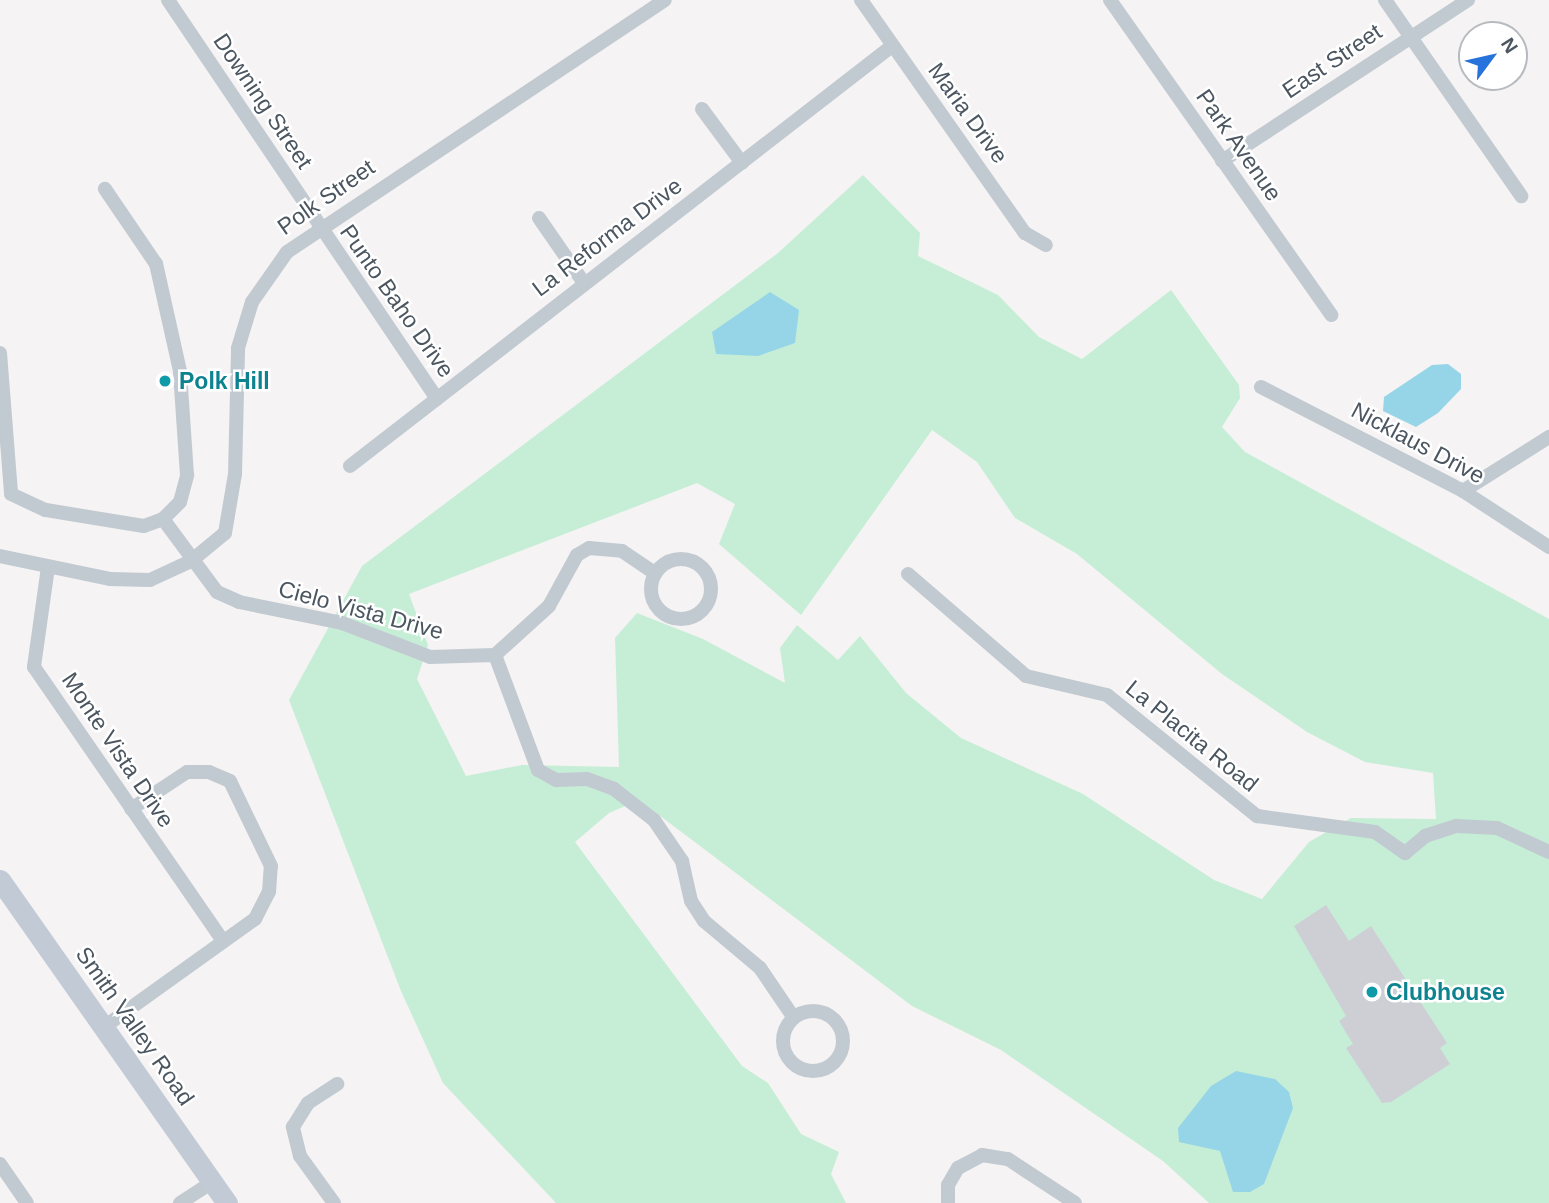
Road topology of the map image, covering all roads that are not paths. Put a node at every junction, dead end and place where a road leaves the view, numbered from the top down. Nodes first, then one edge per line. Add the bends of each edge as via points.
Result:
1 (168, 0) edge
2 (665, 0) edge
3 (861, 0) edge
4 (1110, 0) edge
5 (1385, 0) edge
6 (1468, 0) edge
7 (1411, 36) junction
8 (892, 46) junction
9 (702, 108) dead end
10 (1222, 161) junction
11 (742, 163) junction
12 (105, 189) dead end
13 (1521, 196) dead end
14 (539, 218) dead end
15 (320, 229) junction
16 (1046, 244) dead end
17 (584, 283) junction
18 (1331, 315) dead end
19 (0, 353) edge
20 (1261, 387) dead end
21 (437, 399) junction
22 (1549, 437) edge
23 (350, 466) dead end
24 (1463, 491) junction
25 (163, 519) junction
26 (1549, 547) edge
27 (0, 556) edge
28 (191, 561) junction
29 (48, 567) junction
30 (655, 573) junction
31 (908, 574) dead end
32 (495, 656) junction
33 (131, 809) junction
34 (1549, 852) edge
35 (0, 880) edge
36 (223, 942) junction
37 (794, 1018) junction
38 (104, 1027) junction
39 (337, 1084) dead end
40 (0, 1164) edge
41 (212, 1182) junction
42 (27, 1203) edge
43 (180, 1203) edge
44 (228, 1203) edge
45 (334, 1203) edge
46 (948, 1203) edge
47 (1075, 1203) edge

1 - 15 street, Downing Street
2 - 15 street, Polk Street
3 - 8 street, Maria Drive
4 - 10 street, Park Avenue
5 - 7 street
6 - 7 street, East Street
7 - 10 street, East Street
7 - 13 street
8 - 11 street, La Reforma Drive
8 - 16 street, Maria Drive via 1026,233
9 - 11 street
10 - 18 street, Park Avenue
11 - 17 street, La Reforma Drive
12 - 25 street via 156,264 180,371 187,475 180,502
14 - 17 street
15 - 21 street, Punto Baho Drive
15 - 28 street, Polk Street via 287,252 252,302 238,348 235,474 225,533
17 - 21 street, La Reforma Drive
19 - 25 street via 11,494 46,510 144,526
20 - 24 street, Nicklaus Drive
21 - 23 street, La Reforma Drive
22 - 24 street
24 - 26 street, Nicklaus Drive
25 - 28 street, Cielo Vista Drive
27 - 29 street, Polk Street
28 - 29 street, Polk Street via 150,580 110,579
28 - 32 street, Cielo Vista Drive via 217,592 239,602 342,623 430,657
29 - 33 street, Monte Vista Drive via 34,667
30 - 30 street via 668,561 694,562 710,584 707,603 684,619 666,615 653,600
30 - 32 street via 622,551 589,548 578,555 549,606
31 - 34 street, La Placita Road via 1026,676 1107,695 1257,816 1375,832 1405,853 1425,836 1456,826 1497,828
32 - 37 street via 538,770 556,780 587,779 614,789 654,820 678,852 691,901 704,921 760,968
33 - 36 street, Monte Vista Drive
33 - 36 street via 187,772 209,772 230,781 271,866 269,892 255,919
35 - 38 main road, Smith Valley Road
36 - 38 street
37 - 37 street via 812,1011 839,1024 844,1044 835,1062 818,1071 791,1062 783,1044
38 - 41 main road, Smith Valley Road
39 - 45 street via 308,1103 293,1127 300,1156
40 - 42 street
41 - 43 street
41 - 44 main road, Smith Valley Road
46 - 47 street via 948,1185 958,1168 982,1155 1008,1159

